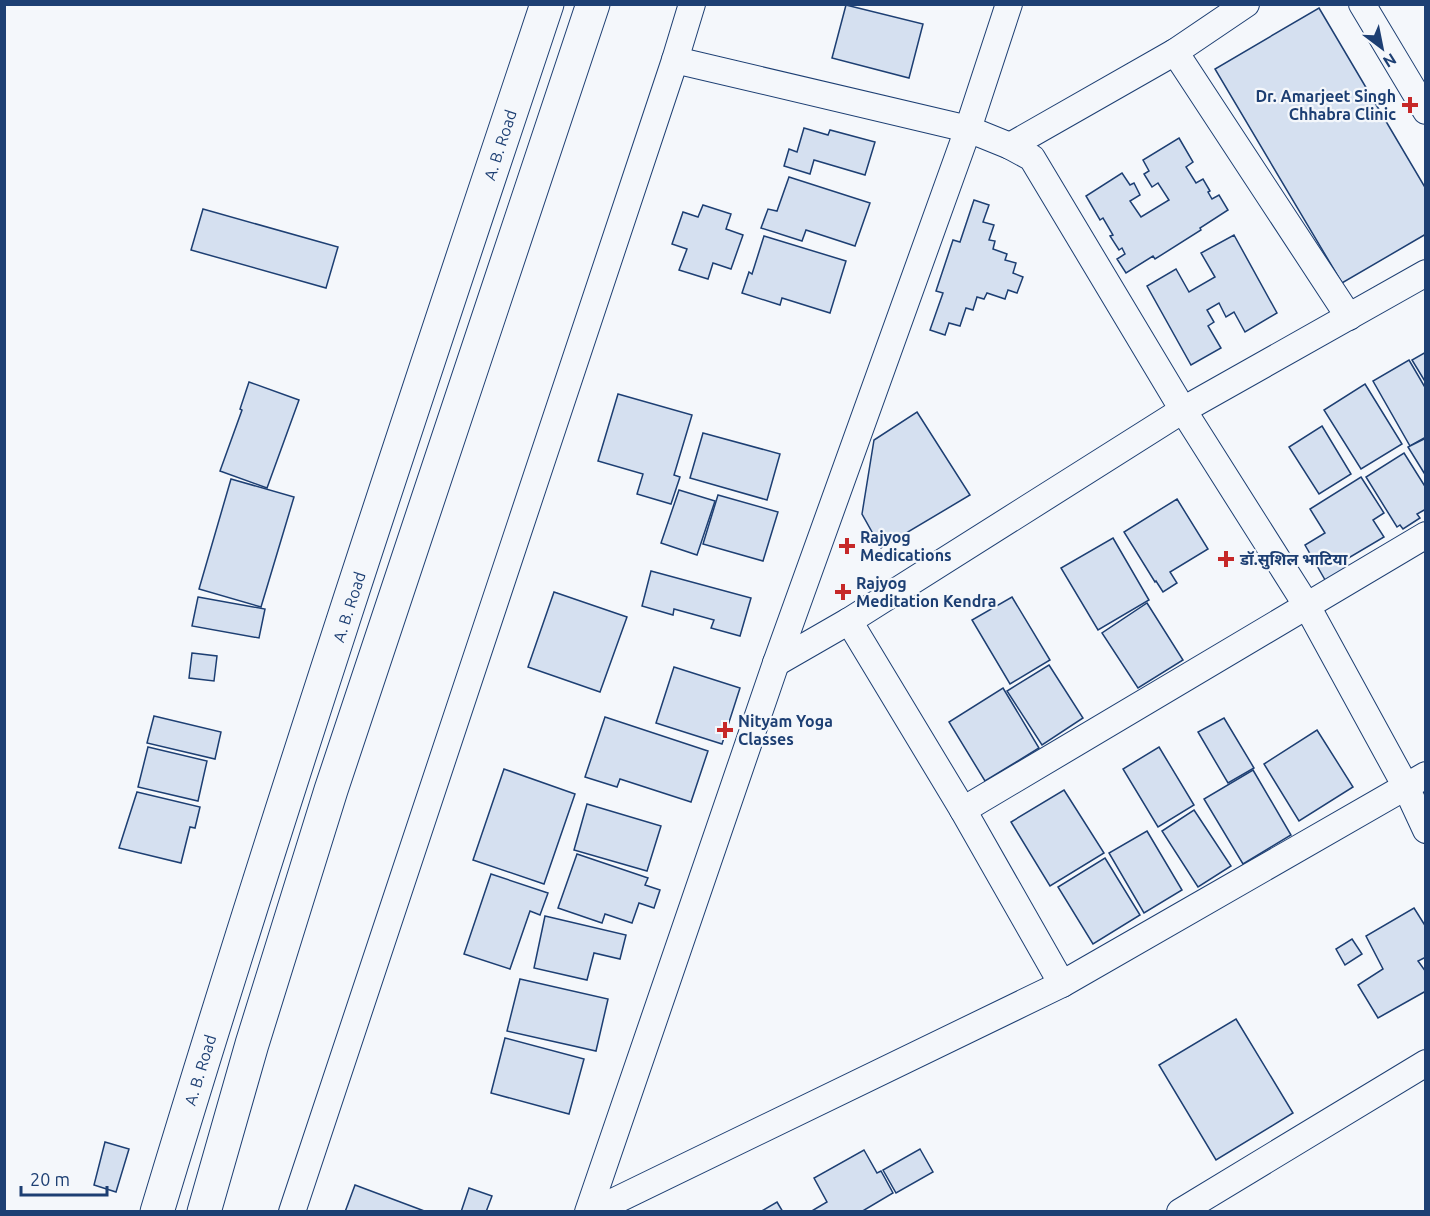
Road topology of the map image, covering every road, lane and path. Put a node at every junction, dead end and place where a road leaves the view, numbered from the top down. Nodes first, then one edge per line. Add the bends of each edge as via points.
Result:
1 (547, 4) edge
2 (592, 4) edge
3 (692, 4) edge
4 (1009, 4) edge
5 (1246, 4) edge
6 (1362, 4) edge
7 (1175, 52) junction
8 (675, 60) junction
9 (1425, 111) edge
10 (968, 129) junction
11 (1010, 146) junction
12 (1425, 273) edge
13 (1348, 317) junction
14 (1183, 410) junction
15 (1425, 535) edge
16 (1306, 606) junction
17 (849, 621) junction
18 (776, 663) junction
19 (1416, 781) edge
20 (963, 810) junction
21 (1425, 830) edge
22 (1062, 984) junction
23 (1425, 1063) edge
24 (157, 1212) edge
25 (204, 1212) edge
26 (292, 1212) edge
27 (590, 1212) edge
28 (1180, 1212) edge

1 - 24 main road, A. B. Road via 214,1023
2 - 25 main road via 331,790
3 - 8 street
4 - 10 street
5 - 7 street
6 - 9 street
7 - 11 street
7 - 13 street
8 - 10 street
8 - 26 street
10 - 11 street
10 - 18 street
11 - 14 street via 1032,158
12 - 13 street
13 - 14 street
14 - 16 street
14 - 17 street
15 - 16 street
16 - 19 street
16 - 20 street
17 - 18 street
17 - 20 street
18 - 27 street
19 - 21 street
19 - 22 street
20 - 22 street
22 - 27 street
23 - 28 street

